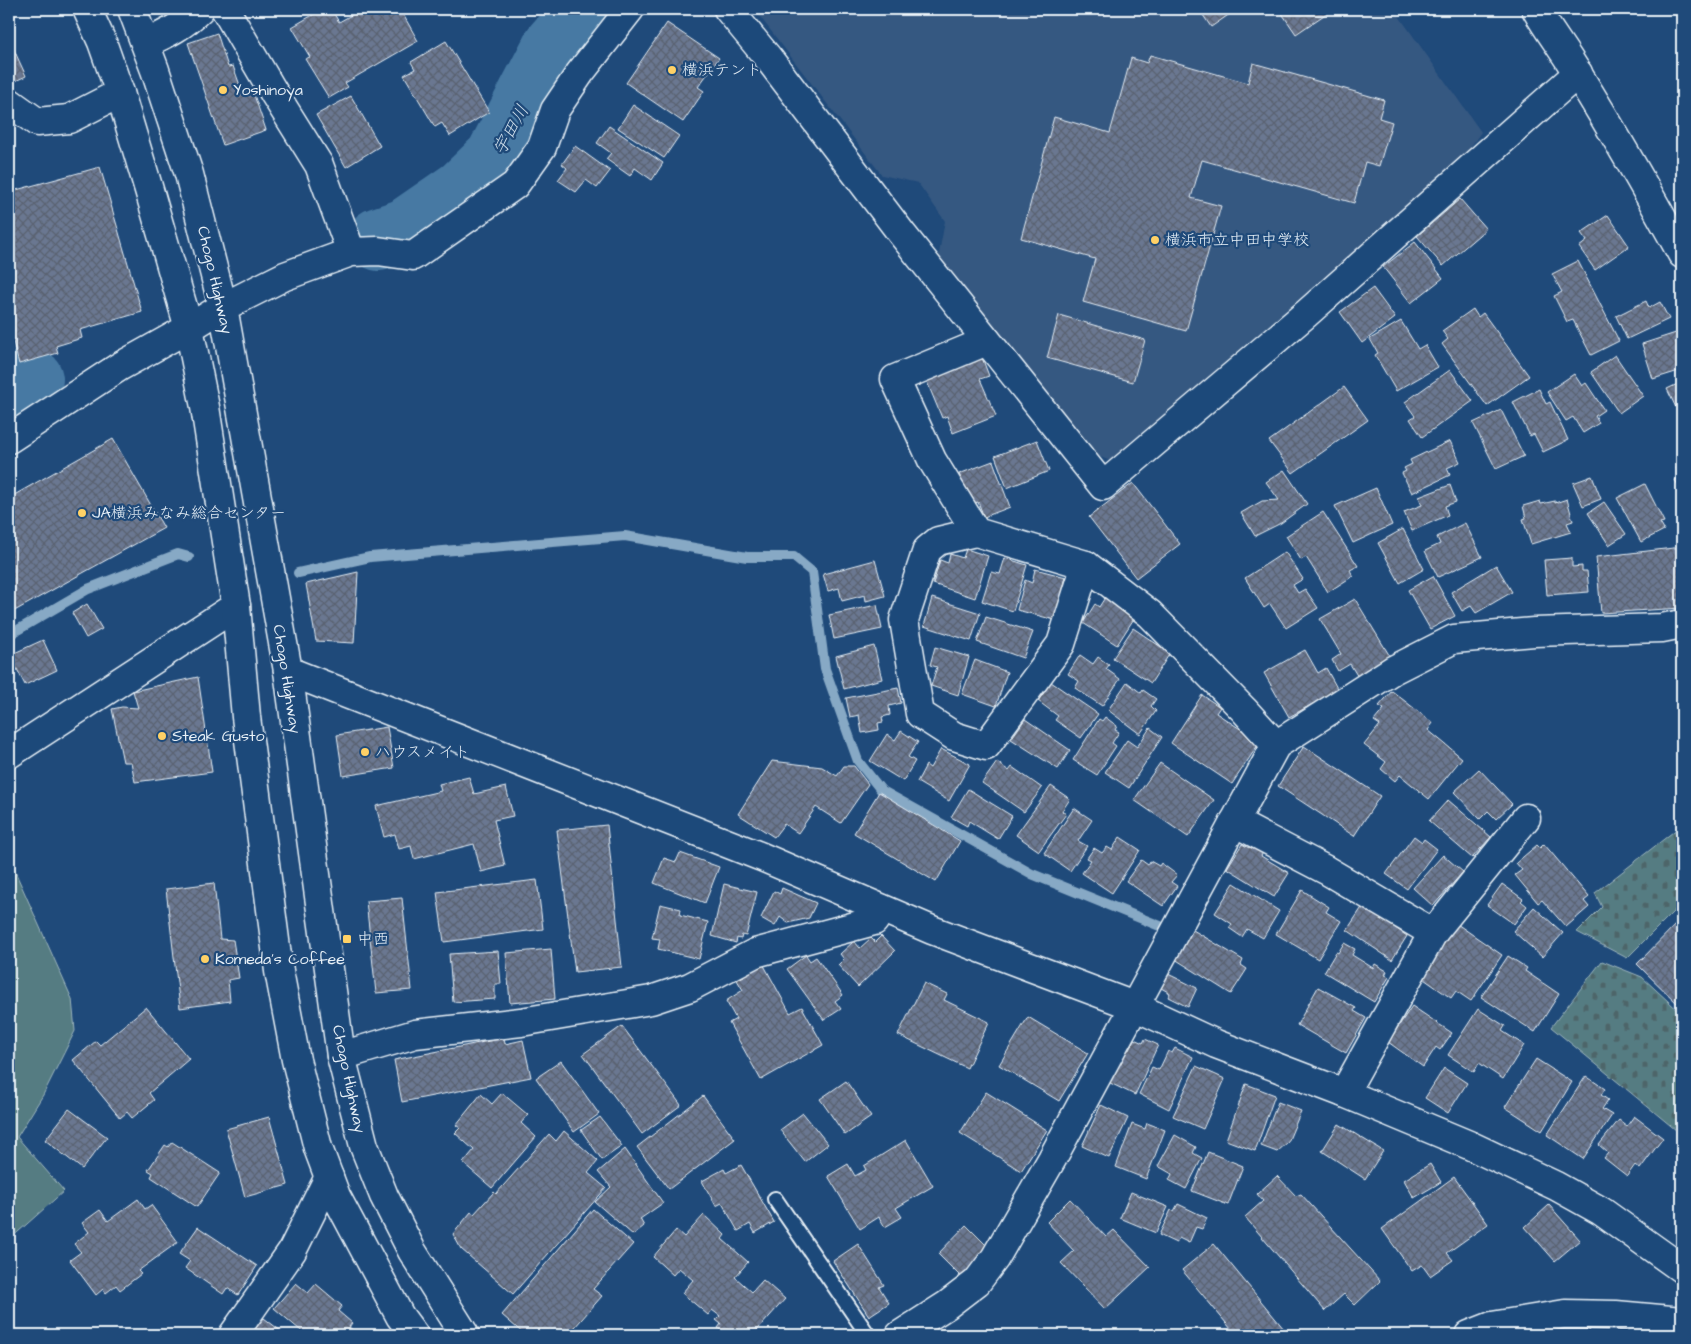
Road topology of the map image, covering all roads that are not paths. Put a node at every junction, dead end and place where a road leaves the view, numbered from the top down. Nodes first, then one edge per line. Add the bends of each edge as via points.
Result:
1 (87, 9) edge
2 (132, 9) edge
3 (200, 9) edge
4 (225, 9) edge
5 (630, 9) edge
6 (728, 9) edge
7 (1536, 9) edge
8 (146, 43) junction
9 (1578, 73) junction
10 (120, 93) junction
11 (9, 102) edge
12 (351, 252) junction
13 (1682, 254) edge
14 (223, 307) junction
15 (189, 328) junction
16 (987, 341) junction
17 (9, 439) edge
18 (976, 532) junction
19 (1086, 565) junction
20 (236, 606) junction
21 (1682, 624) edge
22 (288, 671) junction
23 (1276, 745) junction
24 (9, 754) edge
25 (1526, 818) dead end
26 (1234, 822) junction
27 (882, 909) junction
28 (1433, 933) junction
29 (1134, 1006) junction
30 (341, 1056) junction
31 (1344, 1093) junction
32 (329, 1177) junction
33 (775, 1199) dead end
34 (1682, 1269) edge
35 (1682, 1320) edge
36 (233, 1335) edge
37 (414, 1335) edge
38 (465, 1335) edge
39 (868, 1335) edge
40 (900, 1335) edge
41 (1469, 1335) edge

1 - 10 street
2 - 8 street, Chogo Highway
3 - 8 street via 174,30
4 - 12 street via 319,165
5 - 12 street via 555,110 542,147 515,185 413,256 378,251
6 - 16 street
7 - 9 street
8 - 14 street, Chogo Highway via 189,174
9 - 13 street
9 - 16 street via 1306,314 1103,486
10 - 11 street via 69,119 37,122
10 - 15 street
12 - 14 street via 284,276
14 - 15 street
14 - 22 street, Chogo Highway
15 - 17 street via 119,367
15 - 20 street via 205,407
16 - 18 street via 895,379 932,460
18 - 19 street
18 - 19 street via 938,541 927,550 904,620 920,714 962,739 986,746 1061,644
19 - 23 street via 1150,614
20 - 24 street
20 - 32 street via 246,717 279,971 296,1060 318,1148
21 - 23 street via 1662,628 1454,638 1393,670
22 - 27 street via 762,857
22 - 30 street, Chogo Highway
23 - 26 street
25 - 28 street
26 - 28 street via 1326,870
26 - 29 street
27 - 29 street
27 - 30 street via 874,921 755,953 690,986 651,1000 521,1022 415,1034
28 - 31 street
29 - 31 street via 1216,1044
29 - 40 street via 995,1258 977,1282
30 - 38 street, Chogo Highway via 364,1146 384,1196 412,1251
31 - 34 street via 1469,1145 1556,1186 1601,1211
32 - 36 street via 292,1251
32 - 37 street via 336,1196
33 - 39 lane
35 - 41 street via 1565,1314 1492,1326

